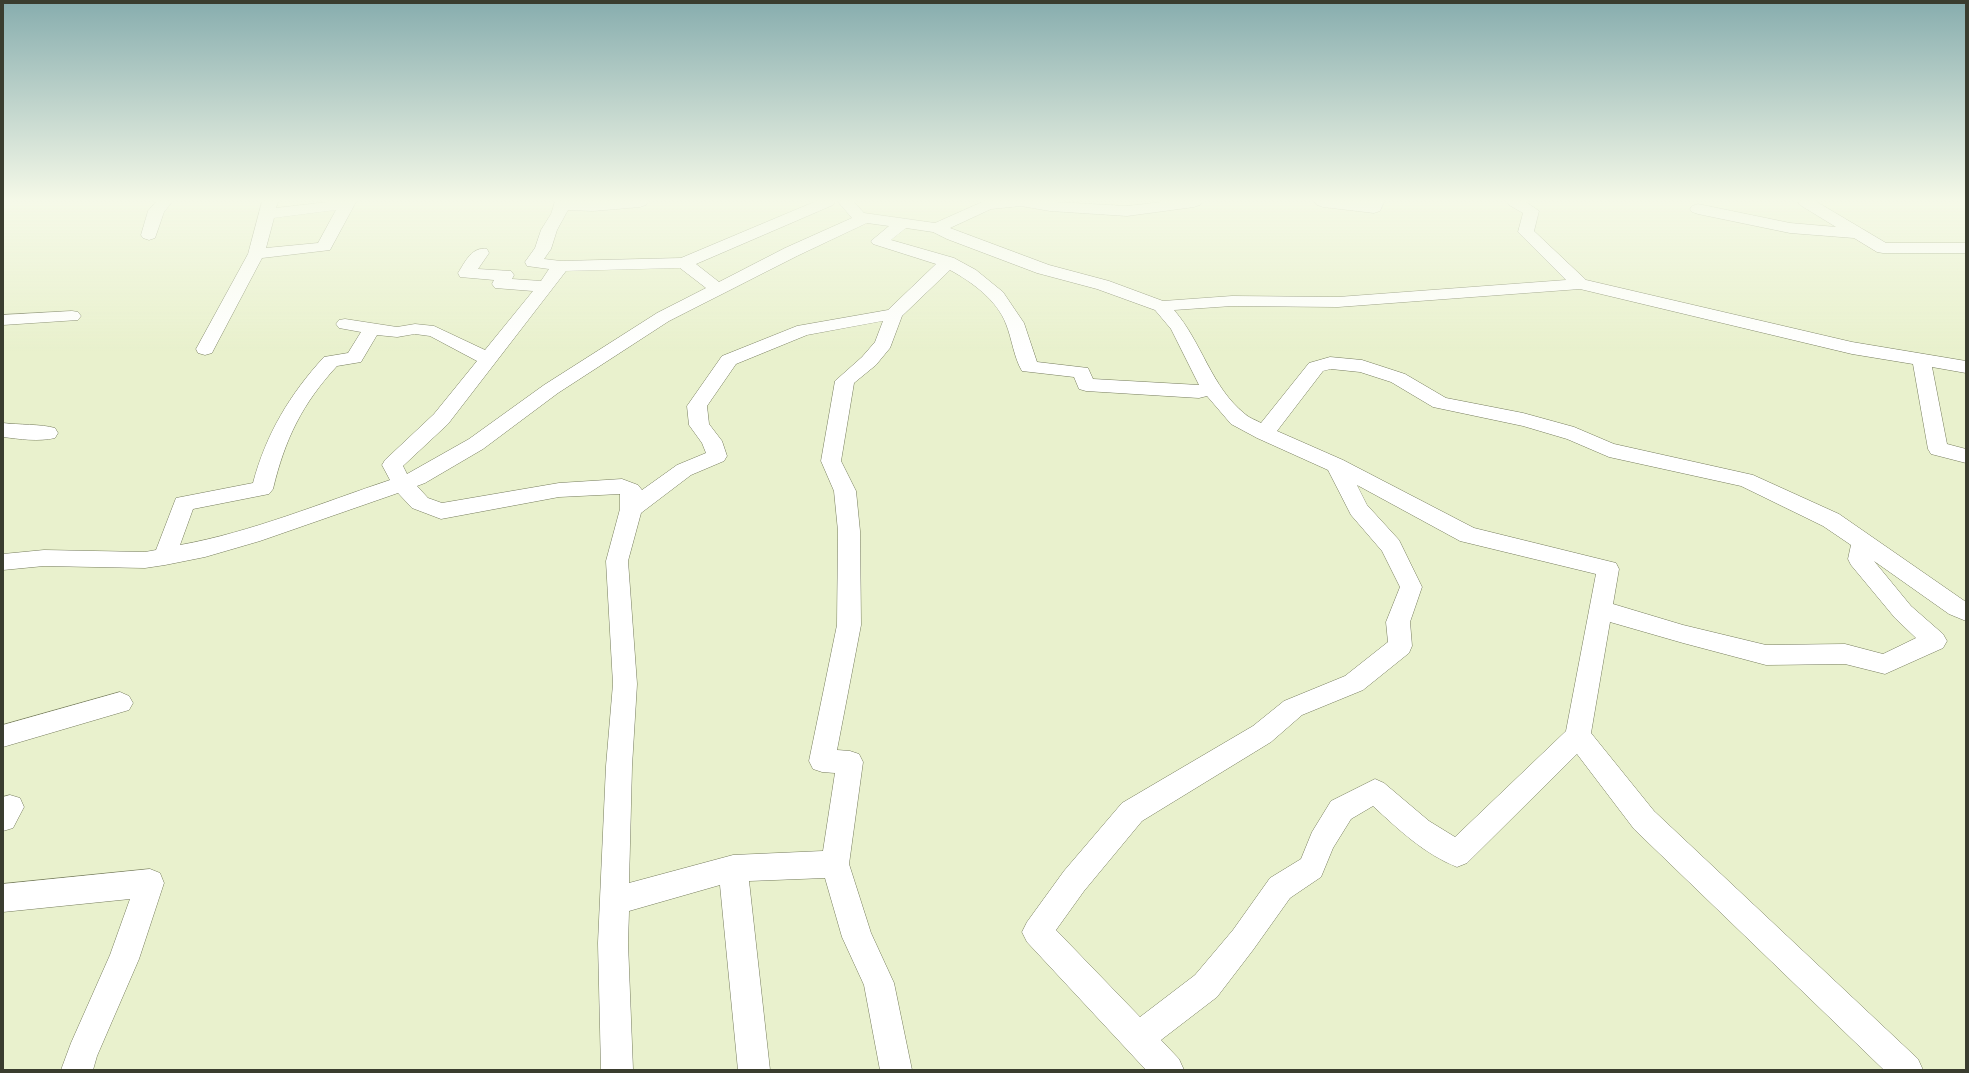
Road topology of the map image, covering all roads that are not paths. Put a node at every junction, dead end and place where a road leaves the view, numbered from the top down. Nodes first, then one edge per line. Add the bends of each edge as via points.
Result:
1 (275, 252) edge
2 (541, 252) edge
3 (710, 252) edge
4 (791, 252) edge
5 (915, 252) edge
6 (997, 252) edge
7 (1547, 252) edge
8 (481, 253) dead end
9 (256, 254) joint
10 (948, 262) junction
11 (684, 263) junction
12 (560, 266) junction
13 (1580, 284) junction
14 (545, 286) junction
15 (718, 289) junction
16 (1161, 306) junction
17 (894, 314) junction
18 (72, 316) dead end
19 (3, 320) edge
20 (345, 324) dead end
21 (372, 329) junction
22 (205, 349) dead end
23 (488, 359) junction
24 (1921, 360) junction
25 (1966, 367) edge
26 (1210, 387) junction
27 (3, 430) edge
28 (48, 433) dead end
29 (1264, 433) junction
30 (1966, 456) edge
31 (1336, 465) junction
32 (402, 483) junction
33 (631, 509) junction
34 (1863, 543) junction
35 (165, 557) junction
36 (3, 562) edge
37 (1601, 610) junction
38 (1966, 612) edge
39 (120, 703) dead end
40 (3, 736) edge
41 (1578, 736) junction
42 (835, 864) junction
43 (733, 868) junction
44 (3, 898) edge
45 (615, 901) junction
46 (1138, 1038) junction
47 (77, 1070) edge
48 (617, 1070) edge
49 (754, 1070) edge
50 (896, 1070) edge
51 (1168, 1070) edge
52 (1907, 1070) edge

1 - 9 street
2 - 12 street via 533,262
3 - 11 street
4 - 15 street
5 - 10 street
6 - 16 street
7 - 13 street
8 - 14 street via 466,273 504,275 501,284
9 - 22 street
10 - 17 street
10 - 26 street via 970,274 997,296 1015,323 1029,367 1081,372 1086,385 1199,392
11 - 12 street
11 - 15 street
12 - 14 street
13 - 16 street via 1338,302 1232,301
13 - 24 street via 1852,348
14 - 23 street
15 - 32 street via 650,326 551,389 476,444 418,478
16 - 26 street via 1179,327
17 - 33 street via 803,330 729,360 697,406 699,425 712,441 717,456 684,470
17 - 42 street via 884,344 846,381 831,461 845,491 849,531 849,625 822,762 850,762
18 - 19 street
20 - 21 street
21 - 23 street via 397,332 415,329 434,331
21 - 35 street via 354,358 331,361 292,410 275,444 262,489 184,503
23 - 32 street via 441,419 392,465
24 - 25 street
24 - 30 street via 1938,449
26 - 29 street via 1238,419
27 - 28 street
29 - 31 street
29 - 34 street via 1316,367 1330,363 1362,366 1398,378 1440,403 1524,420 1574,434 1609,450 1746,480 1831,520
31 - 37 street via 1468,535 1608,569
31 - 46 street via 1359,510 1391,546 1411,586 1398,622 1400,646 1354,683 1293,708 1262,734 1132,812 1074,881 1037,932
32 - 33 street via 420,503 442,510 559,490 622,486 631,490
32 - 35 street via 204,550
33 - 45 street via 617,561 625,684 619,766
34 - 37 street via 1858,559 1903,612 1935,641 1885,664 1845,654 1766,655
34 - 38 street
35 - 36 street via 145,560 44,558
37 - 41 street
39 - 40 street
41 - 46 street via 1457,854 1419,830 1375,791 1341,810 1322,841 1312,868 1280,888 1206,986
41 - 52 street via 1644,820
42 - 43 street
42 - 50 street via 857,937 879,983
43 - 45 street
43 - 49 street
44 - 47 street via 150,883 124,959
45 - 48 street
46 - 51 street

